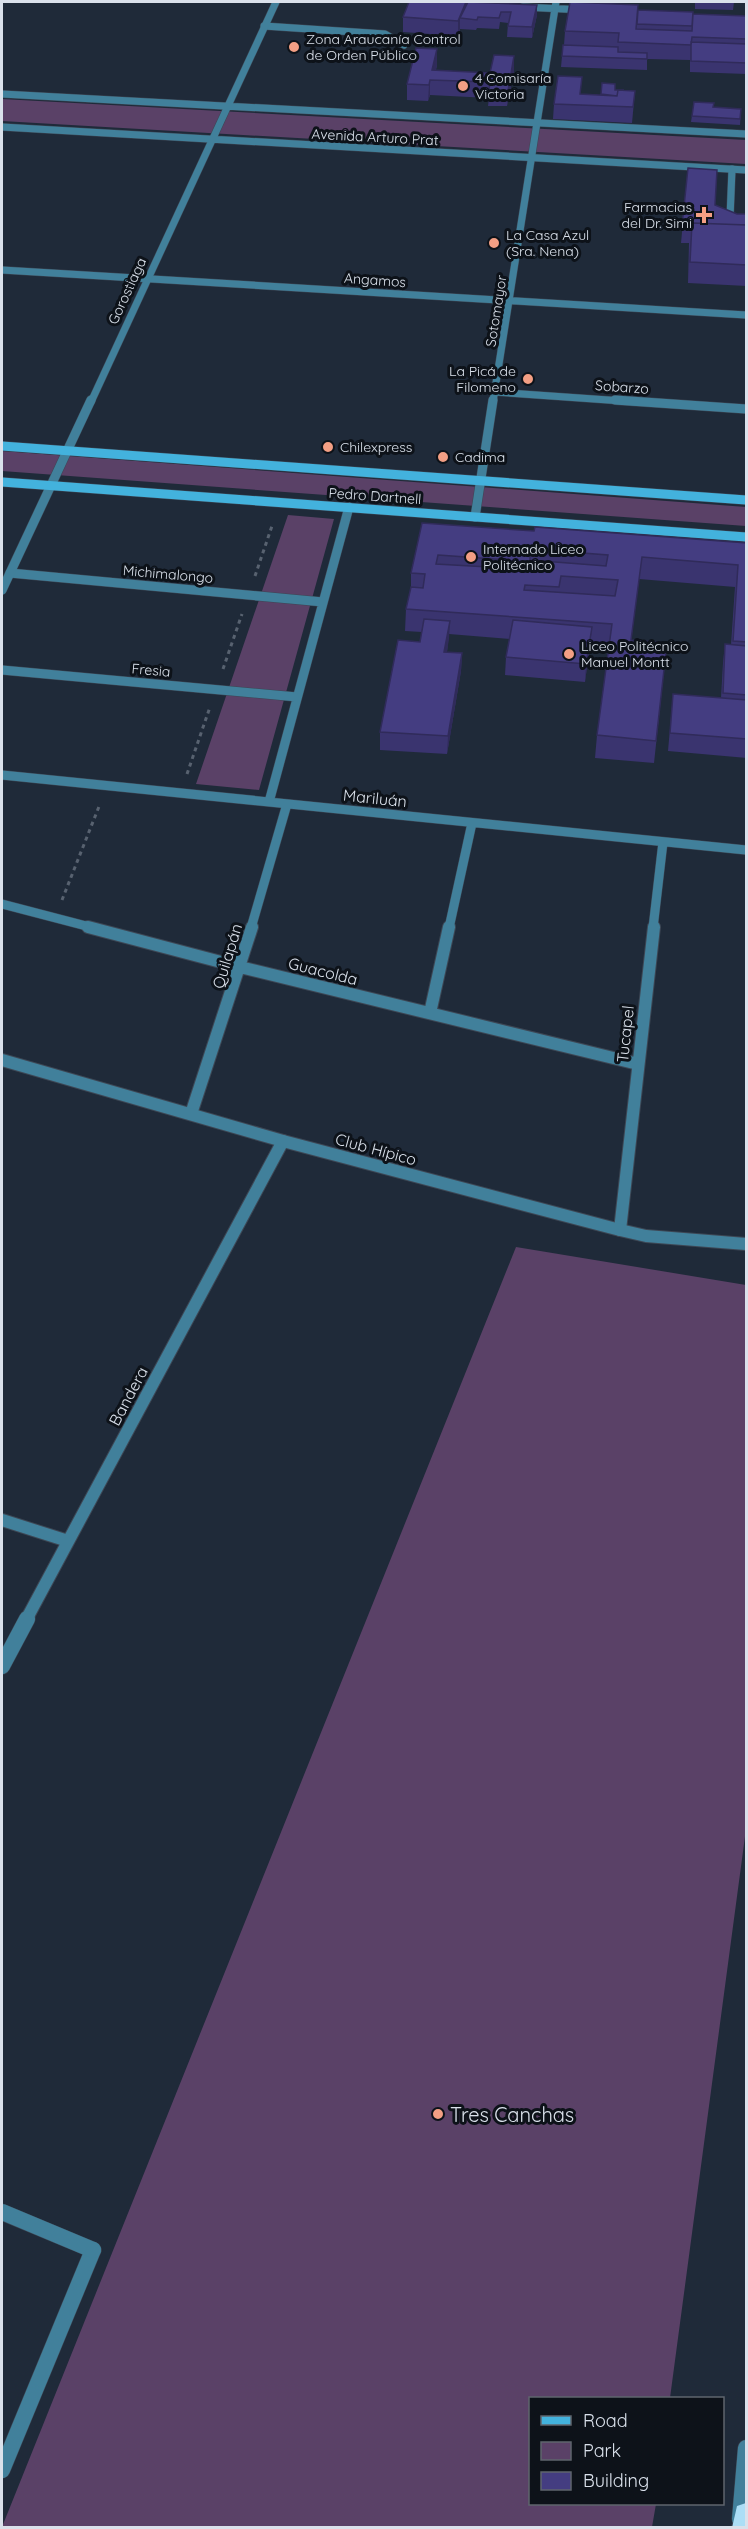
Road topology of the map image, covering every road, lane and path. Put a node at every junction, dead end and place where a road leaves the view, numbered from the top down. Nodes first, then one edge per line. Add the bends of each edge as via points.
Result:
1 (276, 2) edge
2 (556, 5) edge
3 (510, 7) edge
4 (591, 11) edge
5 (264, 26) junction
6 (404, 45) dead end
7 (2, 94) edge
8 (227, 107) junction
9 (538, 124) junction
10 (2, 127) edge
11 (747, 134) edge
12 (214, 140) junction
13 (533, 158) junction
14 (732, 169) junction
15 (747, 170) edge
16 (747, 225) edge
17 (2, 270) edge
18 (147, 279) junction
19 (510, 302) junction
20 (747, 315) edge
21 (495, 392) junction
22 (747, 409) edge
23 (2, 446) edge
24 (68, 451) junction
25 (481, 481) junction
26 (2, 482) edge
27 (52, 486) junction
28 (747, 500) edge
29 (280, 502) junction
30 (349, 507) junction
31 (475, 517) junction
32 (747, 537) edge
33 (10, 573) junction
34 (2, 590) edge
35 (248, 595) junction
36 (323, 602) junction
37 (2, 670) edge
38 (216, 689) junction
39 (297, 697) junction
40 (2, 775) edge
41 (108, 786) junction
42 (181, 793) junction
43 (269, 802) junction
44 (287, 804) junction
45 (471, 823) junction
46 (663, 842) junction
47 (747, 850) edge
48 (2, 904) edge
49 (55, 918) junction
50 (240, 967) junction
51 (430, 1013) junction
52 (2, 1060) edge
53 (638, 1064) junction
54 (192, 1114) junction
55 (283, 1141) junction
56 (620, 1230) junction
57 (747, 1244) edge
58 (2, 1520) edge
59 (68, 1541) junction
60 (2, 1666) edge
61 (2, 2212) edge
62 (747, 2448) edge
63 (2, 2470) edge
64 (747, 2515) edge
65 (739, 2528) edge
66 (744, 2528) edge

1 - 5 street, Gorostiaga
2 - 3 street
2 - 4 street
2 - 9 street, Sotomayor
5 - 6 street via 385,34
5 - 8 street, Gorostiaga
7 - 8 street, Avenida Arturo Prat
8 - 9 street, Avenida Arturo Prat
8 - 12 street, Gorostiaga
9 - 11 street, Avenida Arturo Prat
9 - 13 street, Sotomayor
10 - 12 street, Avenida Arturo Prat
12 - 13 street, Avenida Arturo Prat
12 - 18 street, Gorostiaga
13 - 14 street, Avenida Arturo Prat
13 - 19 street, Sotomayor
14 - 15 street, Avenida Arturo Prat
14 - 16 street via 730,218
17 - 18 street, Angamos
18 - 19 street, Angamos
18 - 24 street, Gorostiaga
19 - 20 street, Angamos
19 - 21 street, Sotomayor
21 - 22 street, Sobarzo
21 - 25 street, Sotomayor
23 - 24 main road, Pedro Dartnell
24 - 25 main road, Pedro Dartnell
24 - 27 street, Gorostiaga
25 - 28 main road, Pedro Dartnell
25 - 31 street, Sotomayor
26 - 27 main road, Pedro Dartnell
27 - 29 main road, Pedro Dartnell
27 - 33 street, Gorostiaga
29 - 30 main road, Pedro Dartnell
29 - 35 path
30 - 31 main road, Pedro Dartnell
30 - 36 street
31 - 32 main road, Pedro Dartnell
33 - 34 street, Gorostiaga
33 - 35 street, Michimalongo
35 - 36 street, Michimalongo
35 - 38 path
36 - 39 street
37 - 38 street, Fresia
38 - 39 street, Fresia
38 - 42 path
39 - 43 street
40 - 41 street, Mariluán
41 - 42 street, Mariluán
41 - 49 path
42 - 43 street, Mariluán
43 - 44 street, Mariluán
44 - 45 street, Mariluán
44 - 50 street, Quilapán
45 - 46 street, Mariluán
45 - 51 street
46 - 47 street, Mariluán
46 - 53 street, Tucapel
48 - 49 street, Guacolda
49 - 50 street, Guacolda
50 - 51 street, Guacolda
50 - 54 street, Quilapán
51 - 53 street, Guacolda
52 - 54 street, Club Hípico
53 - 56 street, Tucapel
54 - 55 street, Club Hípico
55 - 56 street, Club Hípico
55 - 59 street, Bandera
56 - 57 street, Club Hípico via 646,1236
58 - 59 street
59 - 60 street, Bandera
61 - 63 street via 93,2250
62 - 65 street
64 - 66 highway

